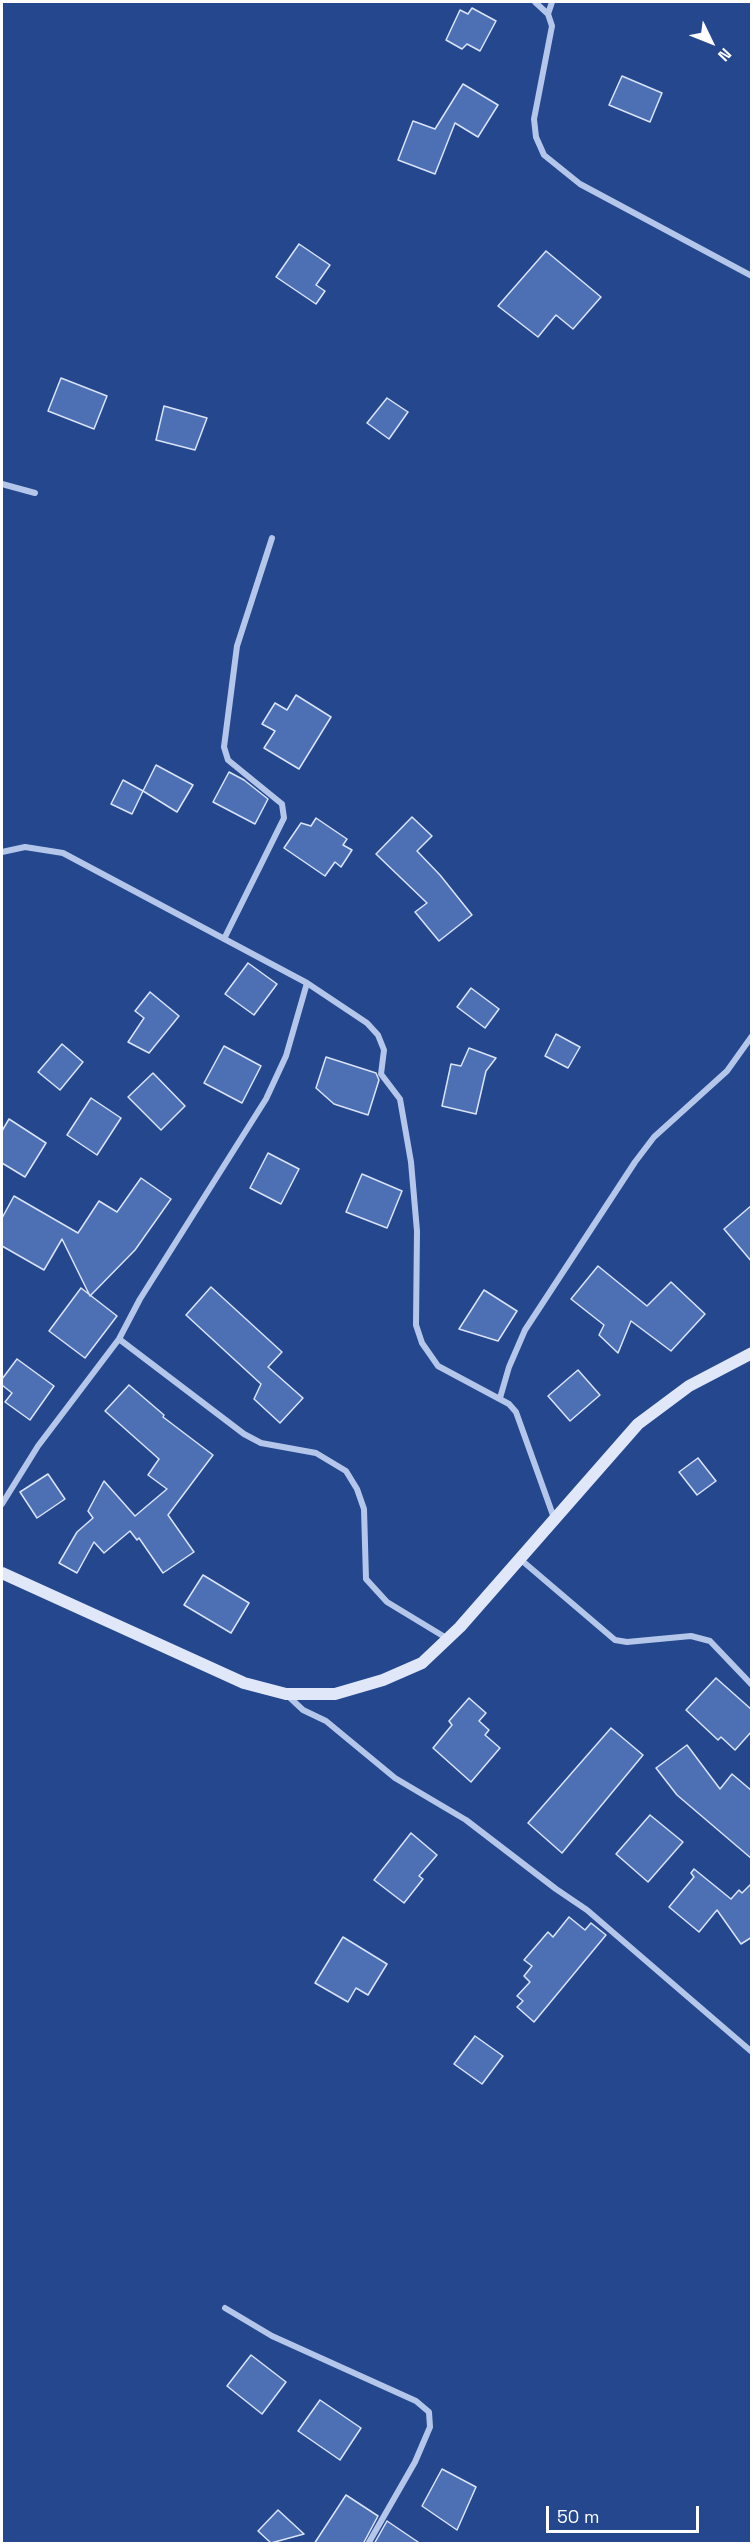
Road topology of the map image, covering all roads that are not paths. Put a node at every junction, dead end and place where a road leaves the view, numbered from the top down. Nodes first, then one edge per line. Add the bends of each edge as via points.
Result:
1 (535, 2) edge
2 (552, 2) edge
3 (548, 14) junction
4 (752, 276) edge
5 (2, 484) edge
6 (35, 493) dead end
7 (272, 538) dead end
8 (2, 852) edge
9 (224, 939) junction
10 (307, 983) junction
11 (752, 1036) edge
12 (119, 1339) junction
13 (752, 1353) edge
14 (500, 1398) junction
15 (2, 1504) edge
16 (554, 1518) junction
17 (520, 1558) junction
18 (2, 1574) edge
19 (448, 1639) junction
20 (752, 1685) edge
21 (286, 1694) junction
22 (752, 2052) edge
23 (225, 2308) dead end
24 (368, 2544) edge

1 - 3 street
2 - 3 street
3 - 4 street via 551,39 534,119 536,137 544,154 580,184
5 - 6 street
7 - 9 street via 237,646 224,747 228,760 282,804 284,818
8 - 9 street via 25,847 63,853
9 - 10 street
10 - 12 street via 286,1056 266,1099
10 - 14 street via 367,1023 378,1035 384,1050 381,1074 400,1100 411,1162 417,1231 416,1325 422,1343 438,1366
11 - 14 street via 727,1071 654,1137 635,1162 525,1330
12 - 15 street via 38,1446
12 - 19 street via 244,1434 261,1443 316,1452 346,1471 364,1509 366,1579 407,1617
13 - 16 street via 689,1386 638,1424
14 - 16 street via 516,1412
16 - 17 street
17 - 19 street
17 - 20 street via 615,1640 691,1636 710,1641
18 - 21 street via 244,1683
19 - 21 street via 422,1663 383,1680 335,1694
21 - 22 street via 395,1778 466,1820 587,1910
23 - 24 street via 272,2336 416,2401 429,2412 430,2427 416,2462

